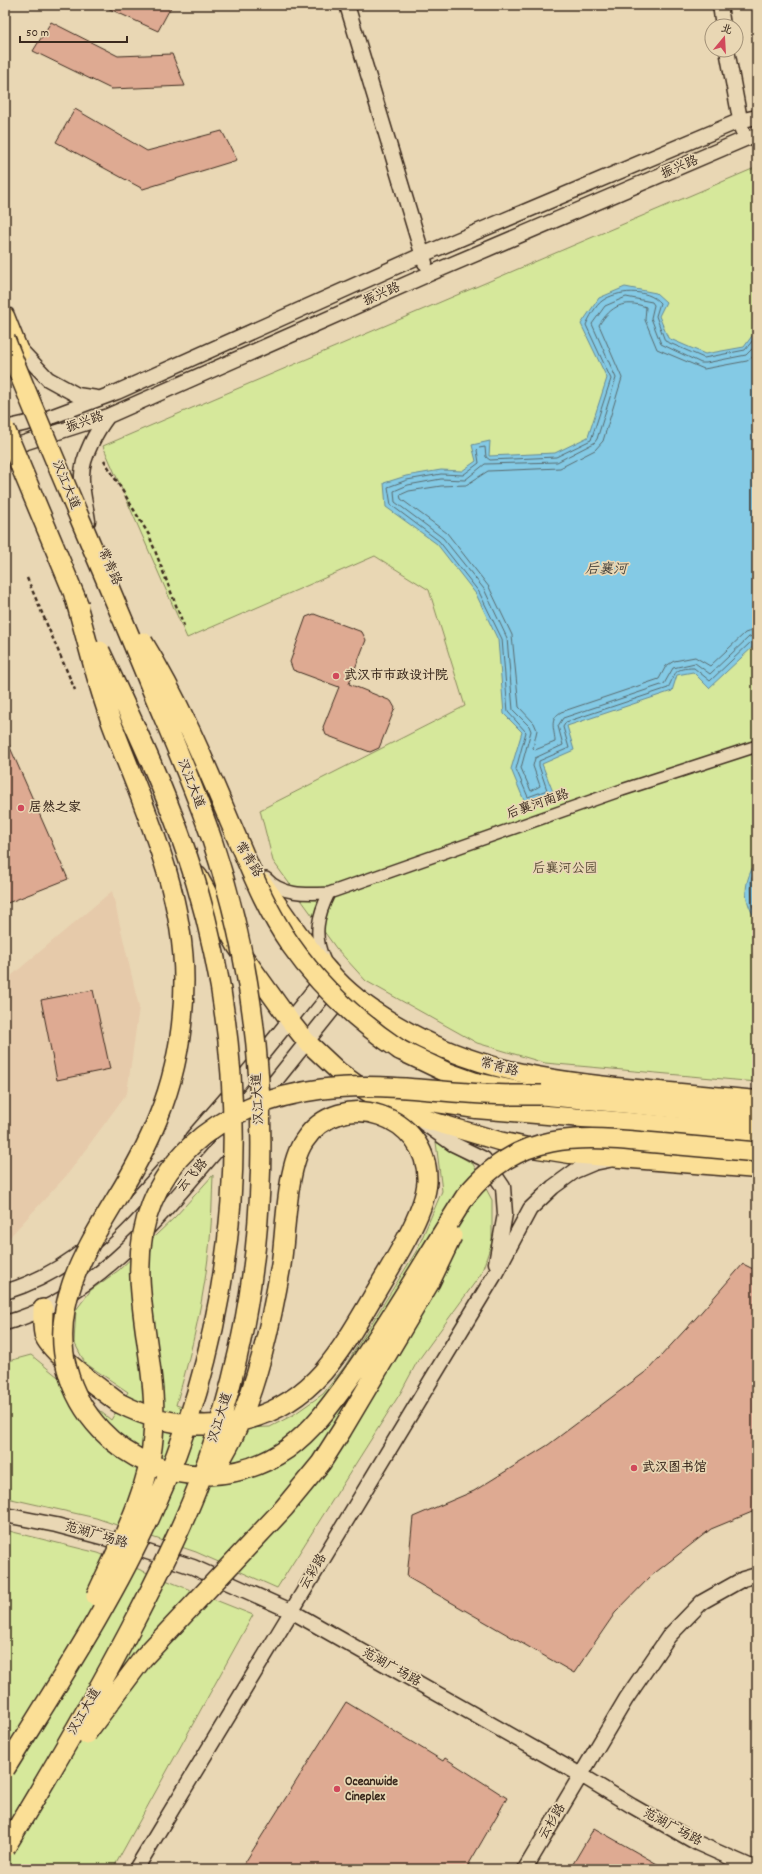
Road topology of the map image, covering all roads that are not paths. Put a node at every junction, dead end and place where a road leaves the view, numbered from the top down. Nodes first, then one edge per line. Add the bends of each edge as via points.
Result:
1 (347, 5) edge
2 (720, 5) edge
3 (722, 18) edge
4 (728, 58) edge
5 (757, 117) edge
6 (739, 121) junction
7 (751, 138) edge
8 (422, 255) junction
9 (429, 274) junction
10 (5, 316) edge
11 (10, 342) edge
12 (117, 392) junction
13 (108, 416) junction
14 (48, 427) junction
15 (5, 428) edge
16 (5, 448) edge
17 (88, 521) junction
18 (113, 593) junction
19 (74, 595) junction
20 (757, 746) edge
21 (231, 834) junction
22 (329, 893) junction
23 (329, 972) junction
24 (348, 990) junction
25 (290, 1021) junction
26 (306, 1041) junction
27 (363, 1089) junction
28 (542, 1095) junction
29 (757, 1100) edge
30 (414, 1116) junction
31 (757, 1116) edge
32 (757, 1132) edge
33 (757, 1152) edge
34 (623, 1158) junction
35 (757, 1169) edge
36 (465, 1197) junction
37 (494, 1276) junction
38 (5, 1292) edge
39 (43, 1309) junction
40 (5, 1323) edge
41 (5, 1515) edge
42 (181, 1529) junction
43 (757, 1575) edge
44 (291, 1611) junction
45 (47, 1701) junction
46 (5, 1769) edge
47 (581, 1775) junction
48 (19, 1825) junction
49 (5, 1848) edge
50 (136, 1869) edge
51 (526, 1869) edge
52 (756, 1869) edge

1 - 8 street
2 - 3 street
4 - 6 street
5 - 6 street, 振兴路
6 - 7 street
6 - 8 street, 振兴路
7 - 9 street, 振兴路
8 - 9 street
8 - 12 street, 振兴路
9 - 13 street, 振兴路
10 - 11 main road, 常青路
11 - 12 street, 振兴路 via 48,379 77,395 94,398
11 - 14 main road, 常青路
11 - 18 highway, 汉江大道, bridge via 64,483
12 - 14 street, 振兴路
13 - 14 street, 振兴路
13 - 17 street via 87,453 82,474
14 - 15 street, 振兴路
14 - 16 street, 振兴路
14 - 17 main road, 常青路
15 - 19 highway, 汉江大道, bridge
16 - 25 main road via 60,579 205,890 237,947
17 - 21 main road, 常青路 via 199,770
18 - 28 highway, bridge via 157,665 193,736 268,906 289,943 318,981 362,1023 417,1059 474,1082
18 - 42 highway, 汉江大道, bridge via 197,800 225,883 245,969 260,1092 260,1188 253,1268 245,1319 219,1426
19 - 36 highway, bridge via 111,720 137,786 171,888 180,928 184,977 178,1051 158,1118 136,1166 90,1242 67,1295 62,1345 69,1377 83,1407 116,1444 131,1455 164,1469 199,1475 217,1475 268,1460 297,1441 340,1392
19 - 45 highway, 汉江大道, bridge via 162,790 195,882 207,924 224,1011 231,1070 234,1143 223,1280 207,1356 183,1437 132,1554 100,1614
20 - 22 street, 后襄河南路
21 - 22 street, 后襄河南路 via 272,885 289,892
21 - 23 main road, 常青路 via 281,909
22 - 23 street via 320,909 317,931
23 - 24 main road, 常青路
23 - 25 street, 云飞路
24 - 26 street, 云飞路
24 - 29 main road, 常青路 via 413,1035 454,1054 499,1069 582,1084
25 - 26 main road
25 - 38 street, 云飞路 via 231,1094 100,1239 75,1259 43,1277
26 - 27 main road via 338,1071
26 - 39 street, 云飞路 via 250,1112 152,1225 116,1259 79,1288
27 - 30 main road
27 - 32 main road via 395,1097 476,1109
28 - 31 highway
28 - 45 highway, bridge via 370,1087 307,1091 271,1100 228,1118 195,1141 174,1165 150,1209 142,1238 140,1261 141,1293 154,1392 154,1434 150,1463 122,1540
30 - 34 main road via 532,1148
30 - 37 street via 453,1144 484,1159 503,1187 506,1214
33 - 36 highway, bridge via 634,1141 577,1138 560,1140 543,1143 512,1155 486,1173
34 - 35 main road
34 - 37 street, 云彩路 via 594,1163 553,1187 530,1209
36 - 48 highway, bridge via 452,1236 430,1282 320,1463 284,1508 144,1658
37 - 44 street, 云彩路
39 - 40 street, 云飞路
39 - 42 highway, bridge via 44,1336 54,1350 98,1387 137,1412 186,1425 220,1425 237,1422 242,1421 268,1412 284,1404 311,1384 333,1360 392,1266 421,1205 427,1182 426,1170 413,1138 390,1119 361,1112 328,1119 303,1142 294,1163 272,1317 261,1359 245,1409 242,1415 240,1421 237,1427 232,1439
41 - 44 street, 范湖广场路 via 105,1538 192,1566
42 - 48 highway, 汉江大道, bridge via 92,1702
43 - 47 street, 云杉路 via 743,1579 702,1602 669,1636 626,1699
44 - 47 street, 范湖广场路
44 - 50 street, 云彩路
45 - 46 highway, 汉江大道, bridge
47 - 51 street, 云杉路
47 - 52 street, 范湖广场路 via 697,1842
48 - 49 highway, 汉江大道, bridge

